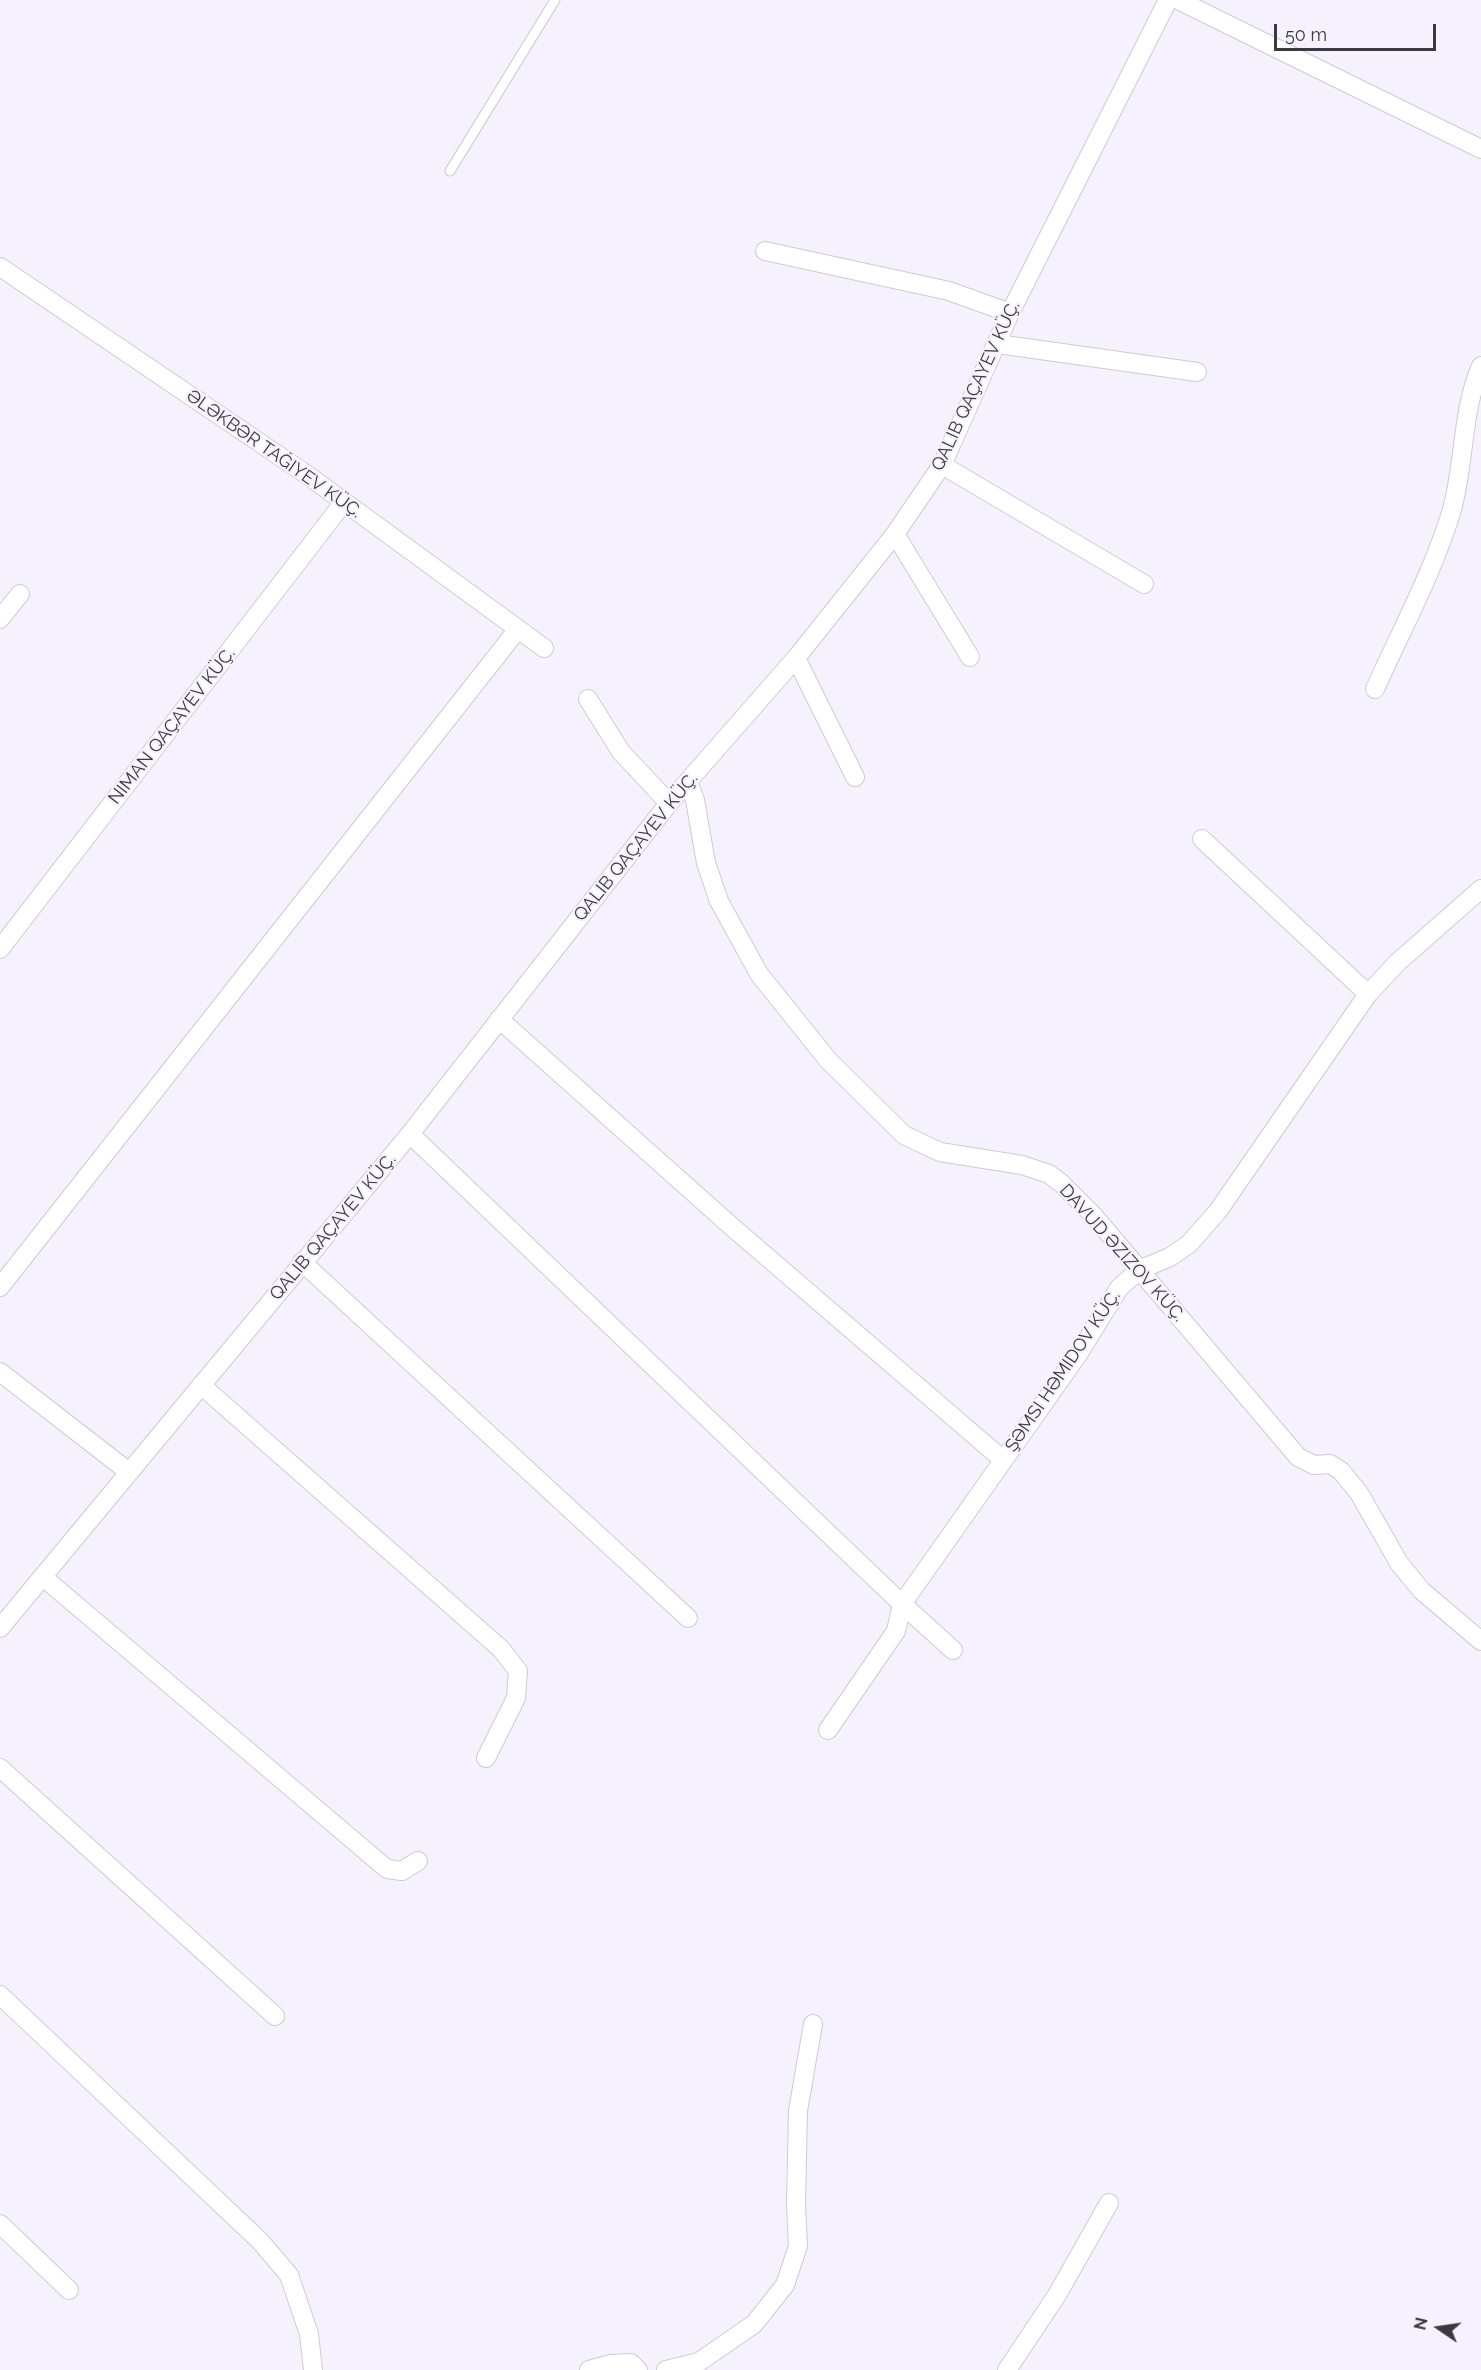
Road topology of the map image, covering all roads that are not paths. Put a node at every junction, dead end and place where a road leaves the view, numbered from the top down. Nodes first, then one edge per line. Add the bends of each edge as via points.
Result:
1 (555, 0) edge
2 (1168, 0) edge
3 (1178, 0) edge
4 (1481, 149) edge
5 (450, 171) dead end
6 (765, 251) dead end
7 (1, 269) edge
8 (1010, 313) junction
9 (998, 344) junction
10 (1481, 366) edge
11 (1197, 372) dead end
12 (942, 465) junction
13 (344, 502) junction
14 (895, 534) junction
15 (1144, 584) dead end
16 (20, 594) dead end
17 (0, 619) edge
18 (518, 629) junction
19 (544, 648) dead end
20 (970, 657) dead end
21 (796, 658) junction
22 (1375, 689) dead end
23 (588, 699) dead end
24 (855, 777) dead end
25 (688, 782) junction
26 (669, 802) junction
27 (1202, 839) dead end
28 (1481, 889) edge
29 (0, 949) edge
30 (1368, 994) junction
31 (499, 1019) junction
32 (410, 1134) junction
33 (302, 1262) junction
34 (1139, 1270) junction
35 (0, 1287) edge
36 (0, 1372) edge
37 (201, 1385) junction
38 (1002, 1460) junction
39 (129, 1472) junction
40 (43, 1577) junction
41 (902, 1604) junction
42 (688, 1618) dead end
43 (0, 1628) edge
44 (1481, 1641) edge
45 (953, 1650) dead end
46 (828, 1730) dead end
47 (486, 1758) dead end
48 (0, 1768) edge
49 (418, 1860) dead end
50 (0, 1995) edge
51 (275, 2016) dead end
52 (813, 2024) dead end
53 (1109, 2203) dead end
54 (0, 2224) edge
55 (69, 2290) dead end
56 (313, 2370) edge
57 (589, 2370) edge
58 (638, 2370) edge
59 (666, 2370) edge
60 (1008, 2370) edge

1 - 5 lane
2 - 8 street, QALIB QAÇAYEV KÜÇ.
3 - 4 street
6 - 8 street via 949,291
7 - 13 street
8 - 9 street, QALIB QAÇAYEV KÜÇ.
9 - 11 street
9 - 12 street, QALIB QAÇAYEV KÜÇ.
10 - 22 street via 1452,511 1437,554
12 - 14 street, QALIB QAÇAYEV KÜÇ.
12 - 15 street
13 - 18 street
13 - 29 street, NIMAN QAÇAYEV KÜÇ.
14 - 20 street
14 - 21 street, QALIB QAÇAYEV KÜÇ.
16 - 17 street
18 - 19 street
18 - 35 street
21 - 24 street
21 - 25 street, QALIB QAÇAYEV KÜÇ.
23 - 26 street via 621,752
25 - 26 street, QALIB QAÇAYEV KÜÇ.
25 - 34 street, DAVUD ƏZIZOV KÜÇ. via 706,863 719,901 759,974 828,1060 904,1135 923,1146 1049,1174 1093,1215
26 - 31 street, QALIB QAÇAYEV KÜÇ.
27 - 30 street
28 - 30 street, ŞƏMSI HƏMIDOV KÜÇ. via 1398,962
30 - 34 street, ŞƏMSI HƏMIDOV KÜÇ. via 1218,1211 1189,1244
31 - 32 street, QALIB QAÇAYEV KÜÇ.
31 - 38 street
32 - 33 street, QALIB QAÇAYEV KÜÇ.
32 - 41 street
33 - 37 street, QALIB QAÇAYEV KÜÇ.
33 - 42 street
34 - 38 street, ŞƏMSI HƏMIDOV KÜÇ. via 1119,1288
34 - 44 street, DAVUD ƏZIZOV KÜÇ. via 1298,1457 1314,1465 1330,1464 1341,1471 1414,1582
36 - 39 street
37 - 39 street, QALIB QAÇAYEV KÜÇ.
37 - 47 street via 501,1649 518,1671 516,1698
38 - 41 street, ŞƏMSI HƏMIDOV KÜÇ.
39 - 40 street, QALIB QAÇAYEV KÜÇ.
40 - 43 street, QALIB QAÇAYEV KÜÇ.
40 - 49 street via 387,1869 402,1871
41 - 45 street
41 - 46 street, ŞƏMSI HƏMIDOV KÜÇ. via 896,1631
48 - 51 street
50 - 56 street via 260,2241 289,2275 309,2334
52 - 59 street via 798,2111 798,2246 785,2285 754,2324 699,2362
53 - 60 street via 1058,2295
54 - 55 street
57 - 58 street via 631,2363

